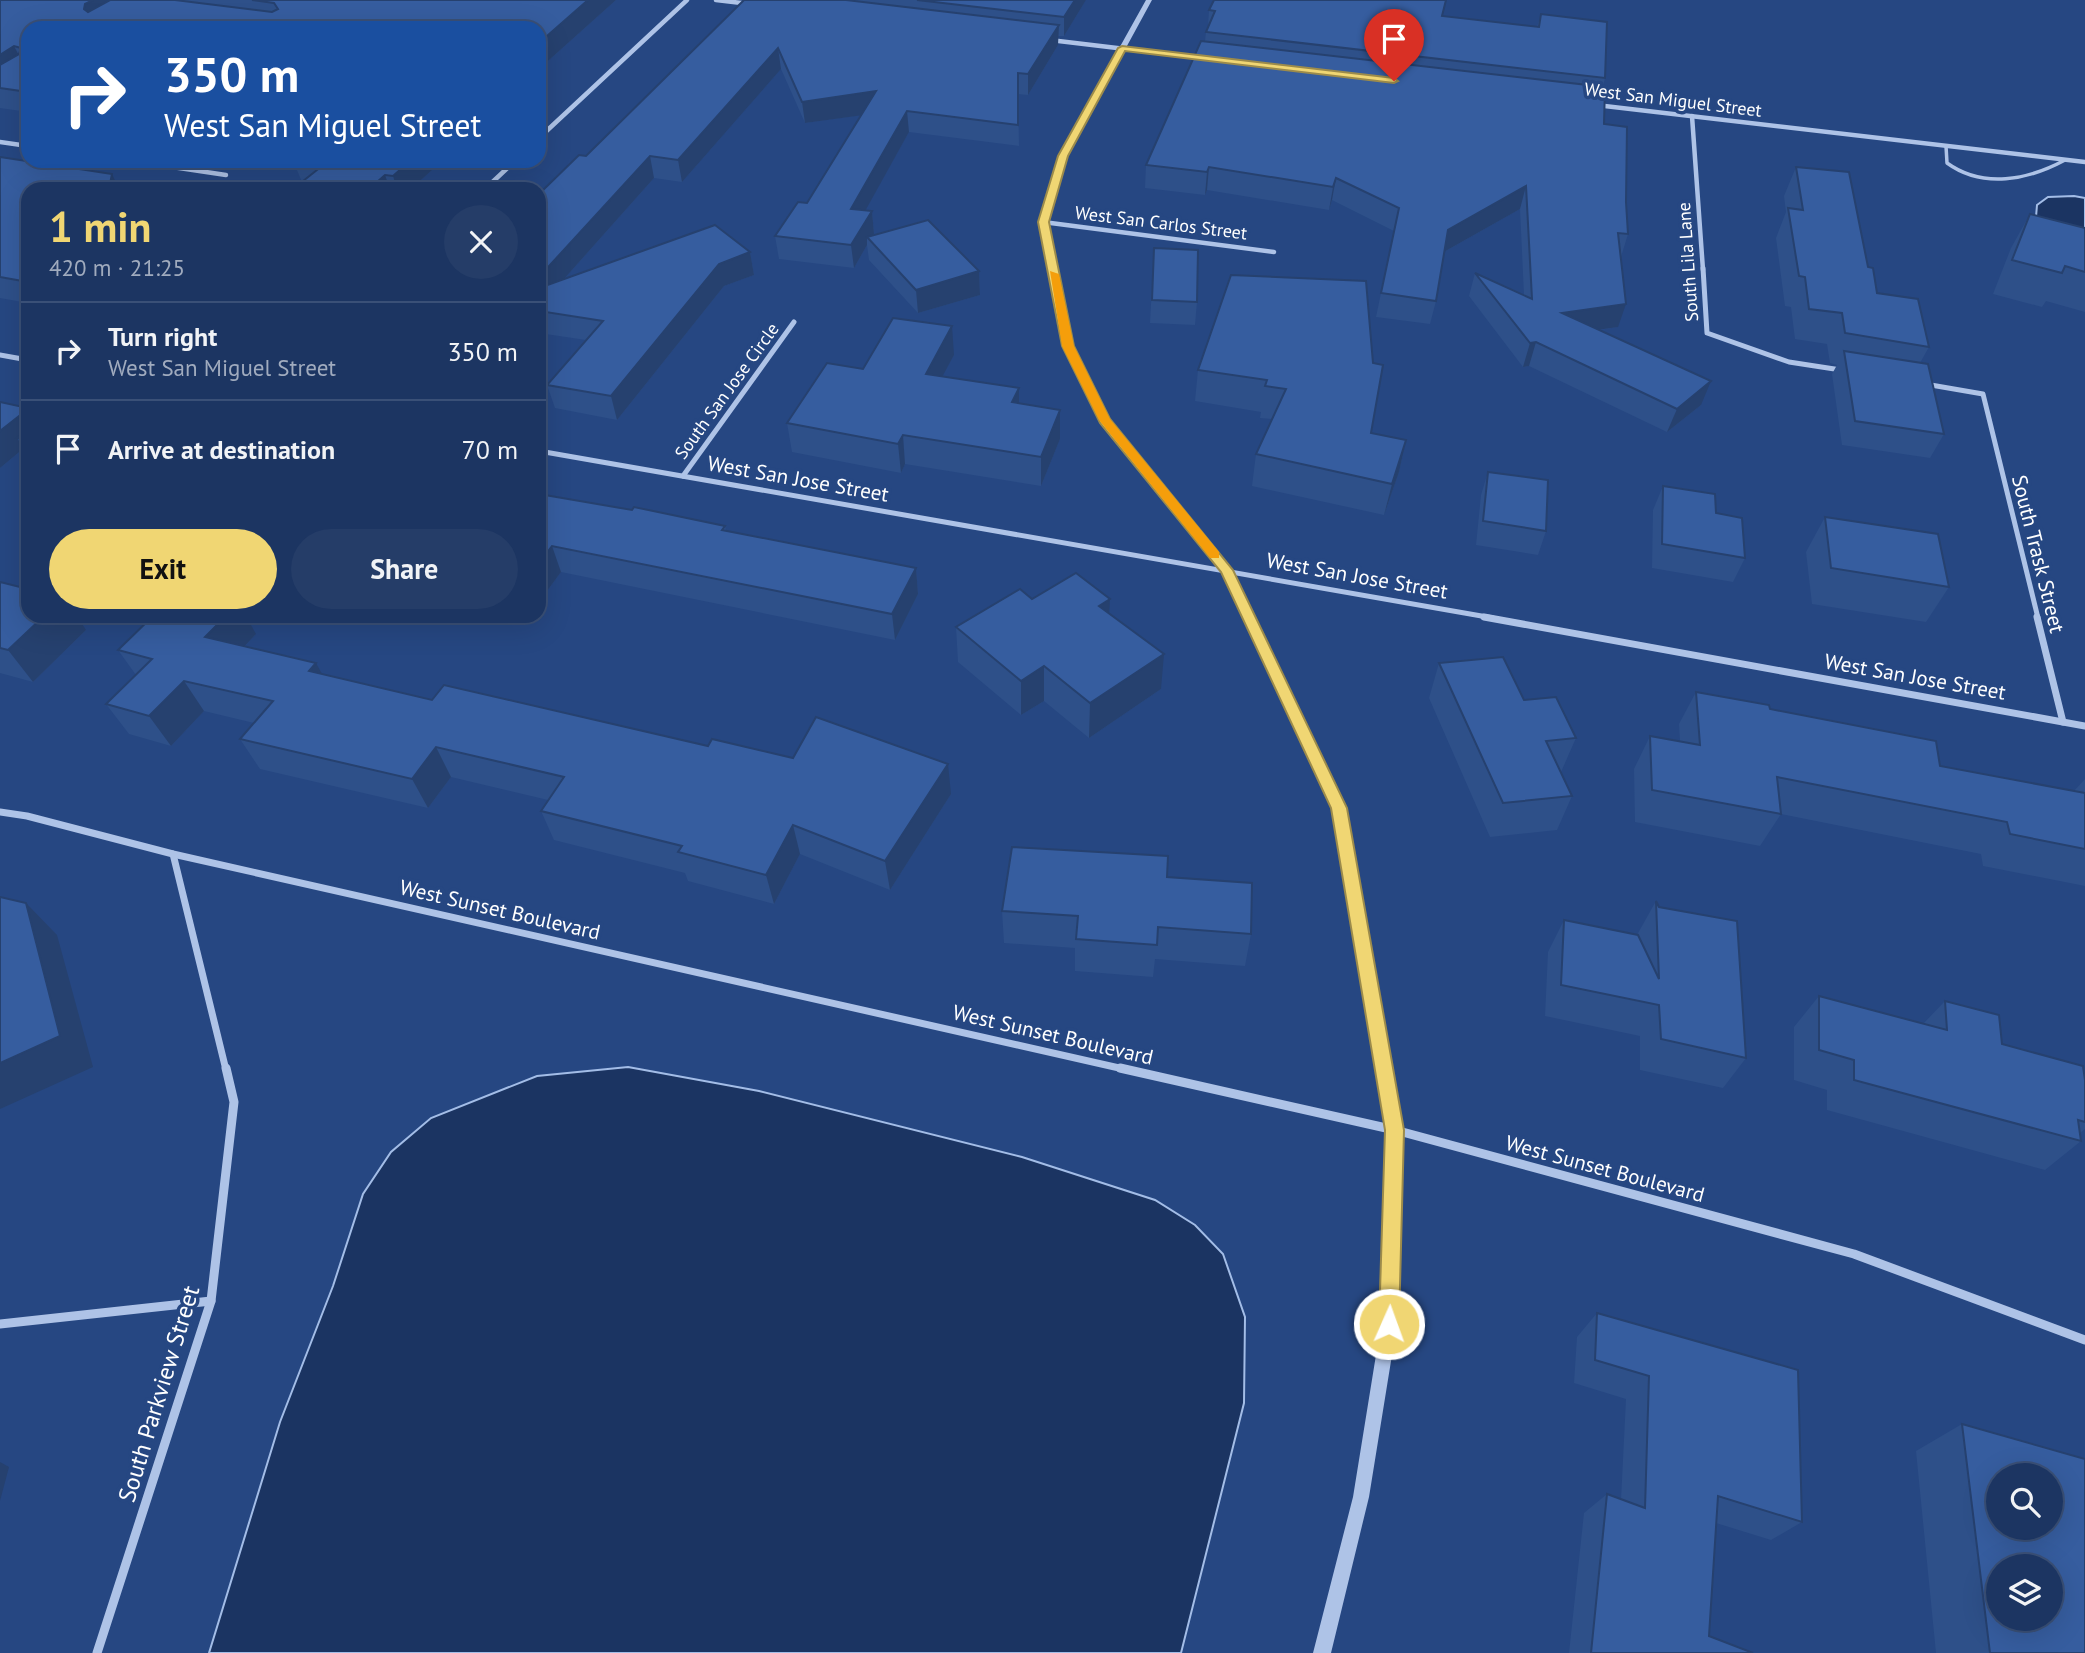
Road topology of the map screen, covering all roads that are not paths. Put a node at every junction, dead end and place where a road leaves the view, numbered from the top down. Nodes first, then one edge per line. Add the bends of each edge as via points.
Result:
1 (687, 0) edge
2 (716, 0) edge
3 (1149, 0) edge
4 (757, 5) edge
5 (1041, 39) edge
6 (1122, 48) junction
7 (1203, 58) edge
8 (1584, 103) edge
9 (1692, 116) junction
10 (546, 131) edge
11 (0, 142) edge
12 (21, 145) edge
13 (1946, 146) junction
14 (2065, 160) junction
15 (2085, 162) edge
16 (179, 168) edge
17 (508, 168) edge
18 (226, 175) dead end
19 (492, 182) edge
20 (1043, 222) junction
21 (1274, 252) dead end
22 (794, 323) dead end
23 (0, 355) edge
24 (21, 359) edge
25 (1854, 372) edge
26 (1918, 383) edge
27 (546, 452) edge
28 (683, 476) junction
29 (1227, 570) junction
30 (2063, 722) junction
31 (2085, 726) edge
32 (0, 811) edge
33 (173, 854) junction
34 (1395, 1130) junction
35 (211, 1301) junction
36 (0, 1324) edge
37 (2085, 1340) edge
38 (97, 1653) edge
39 (1322, 1653) edge

1 - 10 street
2 - 4 street
3 - 6 street
5 - 6 street
6 - 7 street
6 - 20 street via 1063,156
8 - 9 street, West San Miguel Street
9 - 13 street, West San Miguel Street
9 - 25 street, South Lila Lane via 1707,333 1789,362
11 - 12 street
13 - 14 street, West San Miguel Street
13 - 14 lane via 1947,163 1954,170 1986,178 2021,178
14 - 15 street, West San Miguel Street
16 - 18 street
17 - 19 street
20 - 21 street, West San Carlos Street
20 - 29 street via 1068,346 1105,420
22 - 28 street, South San Jose Circle
23 - 24 street
26 - 30 street, South Trask Street via 1983,394
27 - 28 street, West San Jose Street
28 - 29 street, West San Jose Street
29 - 30 street, West San Jose Street
29 - 34 street via 1339,808
30 - 31 street, West San Jose Street
32 - 33 street, West Sunset Boulevard
33 - 34 street, West Sunset Boulevard
33 - 35 street, South Parkview Street via 234,1102
34 - 37 street, West Sunset Boulevard via 1854,1254
34 - 39 street via 1389,1324 1361,1497
35 - 36 street
35 - 38 street, South Parkview Street

